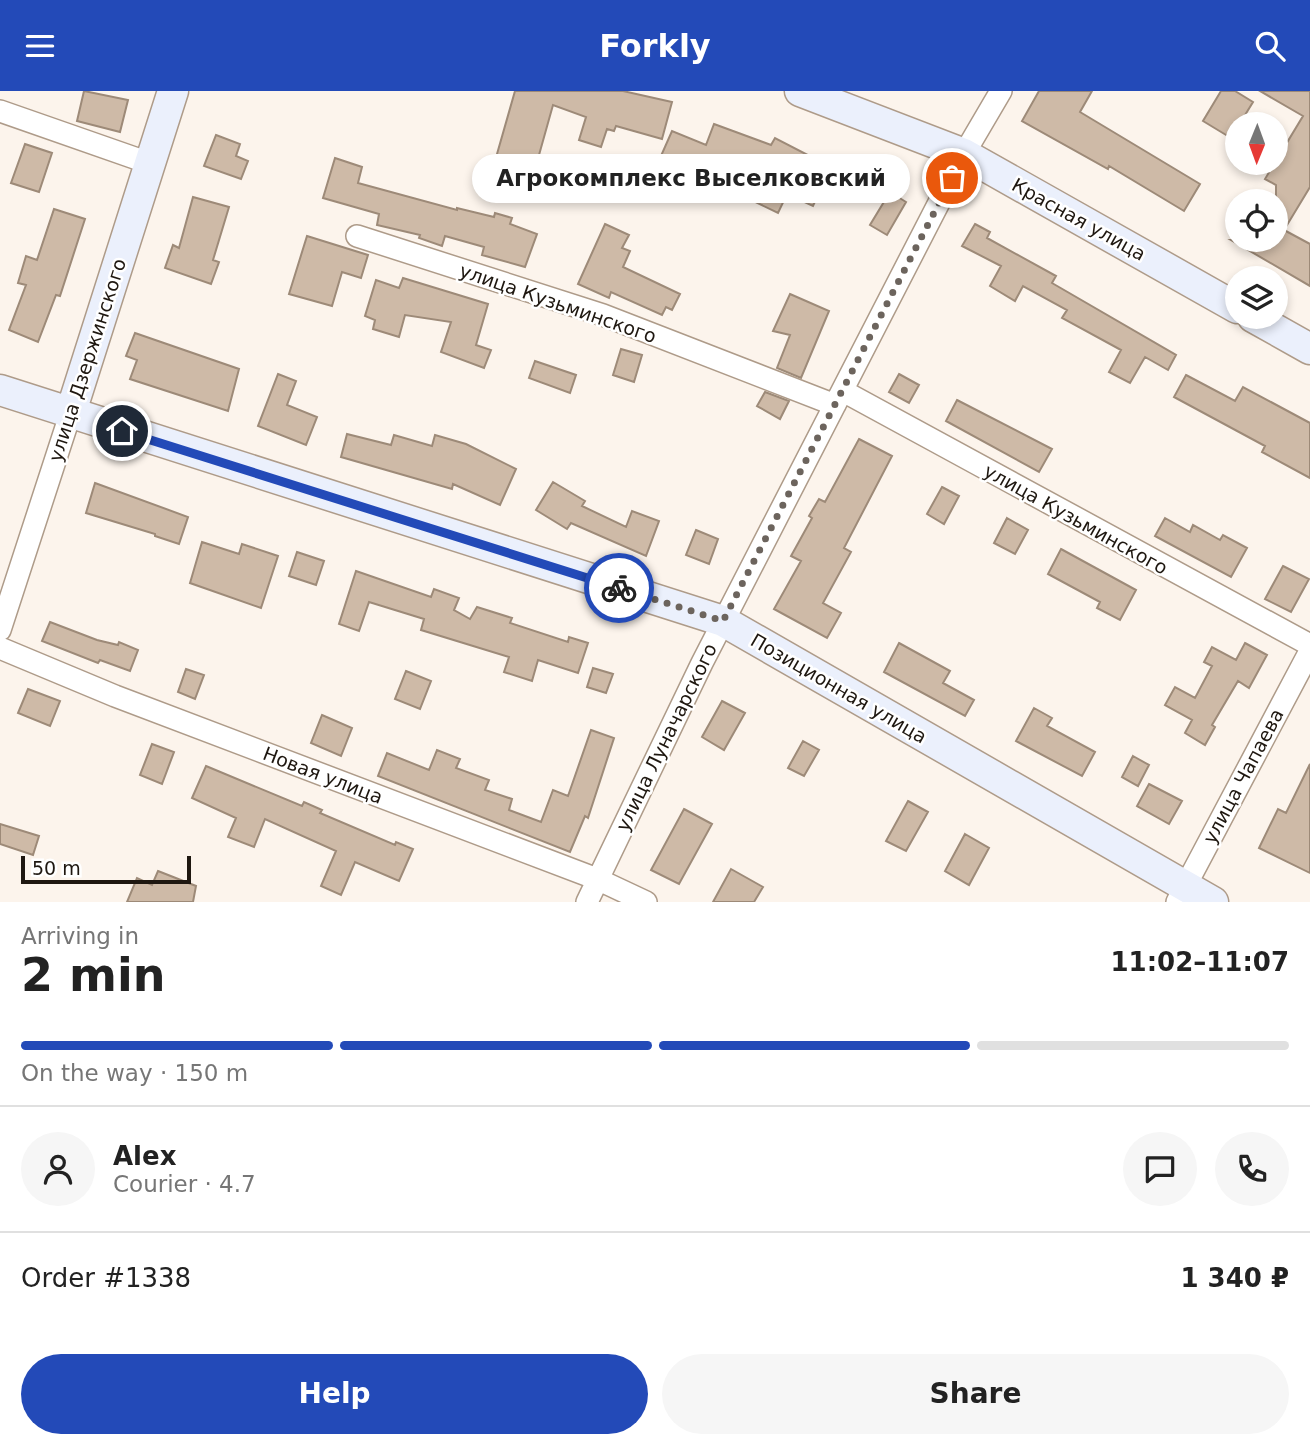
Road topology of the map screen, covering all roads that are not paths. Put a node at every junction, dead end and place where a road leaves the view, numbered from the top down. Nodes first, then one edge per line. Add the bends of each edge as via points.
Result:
1 (173, 91) edge
2 (800, 91) edge
3 (1001, 91) edge
4 (0, 111) edge
5 (964, 154) junction
6 (149, 163) junction
7 (357, 236) dead end
8 (1225, 301) edge
9 (1274, 329) edge
10 (1310, 349) edge
11 (0, 390) edge
12 (839, 398) junction
13 (70, 415) junction
14 (723, 621) junction
15 (0, 630) edge
16 (1310, 645) edge
17 (0, 648) edge
18 (1307, 664) edge
19 (597, 879) junction
20 (1180, 894) edge
21 (587, 902) edge
22 (646, 902) edge
23 (1213, 902) edge

1 - 6 street, улица Дзержинского
2 - 5 street, Красная улица
3 - 5 street, улица Луначарского
4 - 6 street
5 - 8 street, Красная улица
5 - 12 street, улица Луначарского
6 - 13 street, улица Дзержинского
7 - 12 street, улица Кузьминского
9 - 10 street
11 - 13 street, Позиционная улица
12 - 14 street, улица Луначарского
12 - 16 street, улица Кузьминского
13 - 14 street, Позиционная улица
13 - 15 street, улица Дзержинского
14 - 19 street, улица Луначарского
14 - 20 street, Позиционная улица
17 - 19 street, Новая улица
18 - 20 street, улица Чапаева
19 - 21 street, улица Луначарского
19 - 22 street, Новая улица
20 - 23 street, Позиционная улица

